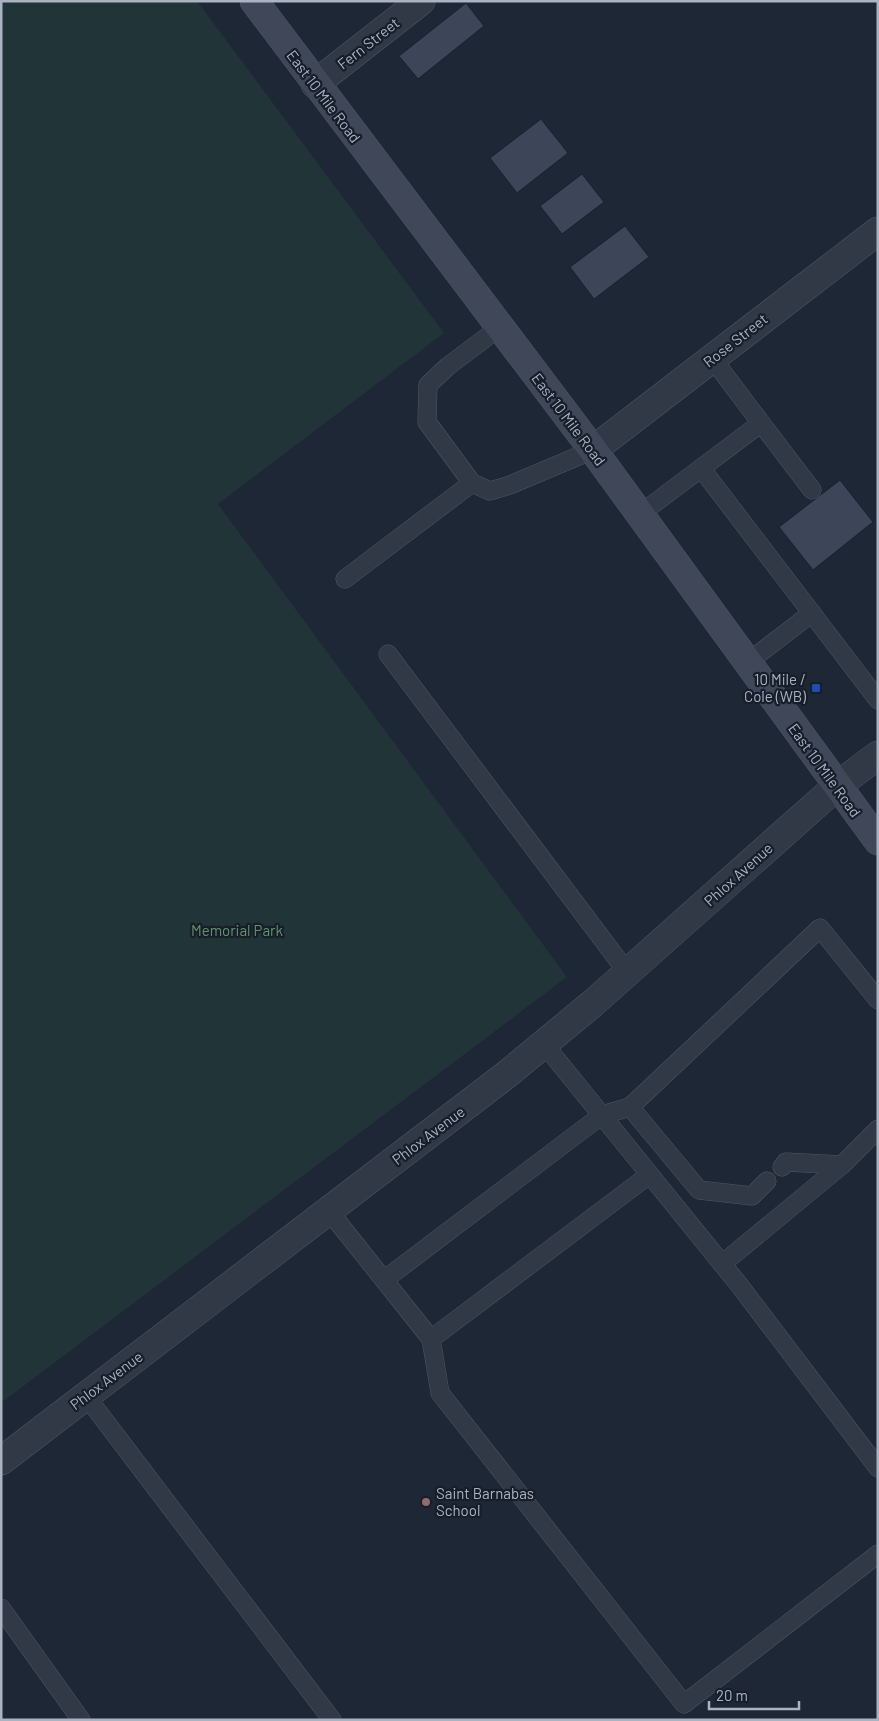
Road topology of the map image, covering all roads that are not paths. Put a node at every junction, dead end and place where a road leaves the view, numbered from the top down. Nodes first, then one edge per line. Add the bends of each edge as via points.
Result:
1 (254, 1) edge
2 (421, 1) edge
3 (315, 84) junction
4 (878, 231) edge
5 (500, 327) junction
6 (712, 358) junction
7 (761, 423) junction
8 (593, 450) junction
9 (701, 468) junction
10 (472, 483) junction
11 (812, 490) dead end
12 (640, 514) junction
13 (345, 578) dead end
14 (812, 613) junction
15 (388, 654) dead end
16 (748, 662) junction
17 (875, 689) edge
18 (878, 755) edge
19 (837, 786) junction
20 (878, 841) edge
21 (627, 972) junction
22 (878, 1000) edge
23 (544, 1044) junction
24 (630, 1108) junction
25 (602, 1115) junction
26 (878, 1129) edge
27 (842, 1165) junction
28 (782, 1167) dead end
29 (649, 1175) junction
30 (767, 1181) dead end
31 (329, 1211) junction
32 (722, 1264) junction
33 (384, 1280) junction
34 (431, 1338) junction
35 (86, 1396) junction
36 (1, 1460) edge
37 (878, 1468) edge
38 (878, 1554) edge
39 (1, 1608) edge
40 (81, 1720) edge
41 (332, 1720) edge

1 - 3 main road, East 10 Mile Road
2 - 3 street, Fern Street
3 - 5 main road, East 10 Mile Road
4 - 6 street, Rose Street
5 - 8 main road, East 10 Mile Road
5 - 10 lane via 428,385 427,422
6 - 7 lane
6 - 8 street, Rose Street
7 - 9 lane
7 - 11 lane
8 - 10 lane via 510,486 490,491
8 - 12 main road, East 10 Mile Road
9 - 12 lane
9 - 14 lane
10 - 13 lane
12 - 16 main road, East 10 Mile Road
14 - 16 lane
14 - 17 lane
15 - 21 lane
16 - 19 main road, East 10 Mile Road
18 - 19 street, Phlox Avenue
19 - 20 main road, East 10 Mile Road
19 - 21 street, Phlox Avenue
21 - 23 street, Phlox Avenue
22 - 24 lane via 820,928
23 - 25 lane
23 - 31 street, Phlox Avenue
24 - 25 lane
24 - 30 lane via 699,1190 752,1196
25 - 29 lane
25 - 33 lane
26 - 27 lane
27 - 28 lane via 786,1162
27 - 32 lane
29 - 32 lane
29 - 34 lane
31 - 33 lane
31 - 35 street, Phlox Avenue
32 - 37 lane
33 - 34 lane
34 - 38 lane via 440,1393 684,1704
35 - 36 street, Phlox Avenue
35 - 41 lane
39 - 40 lane

